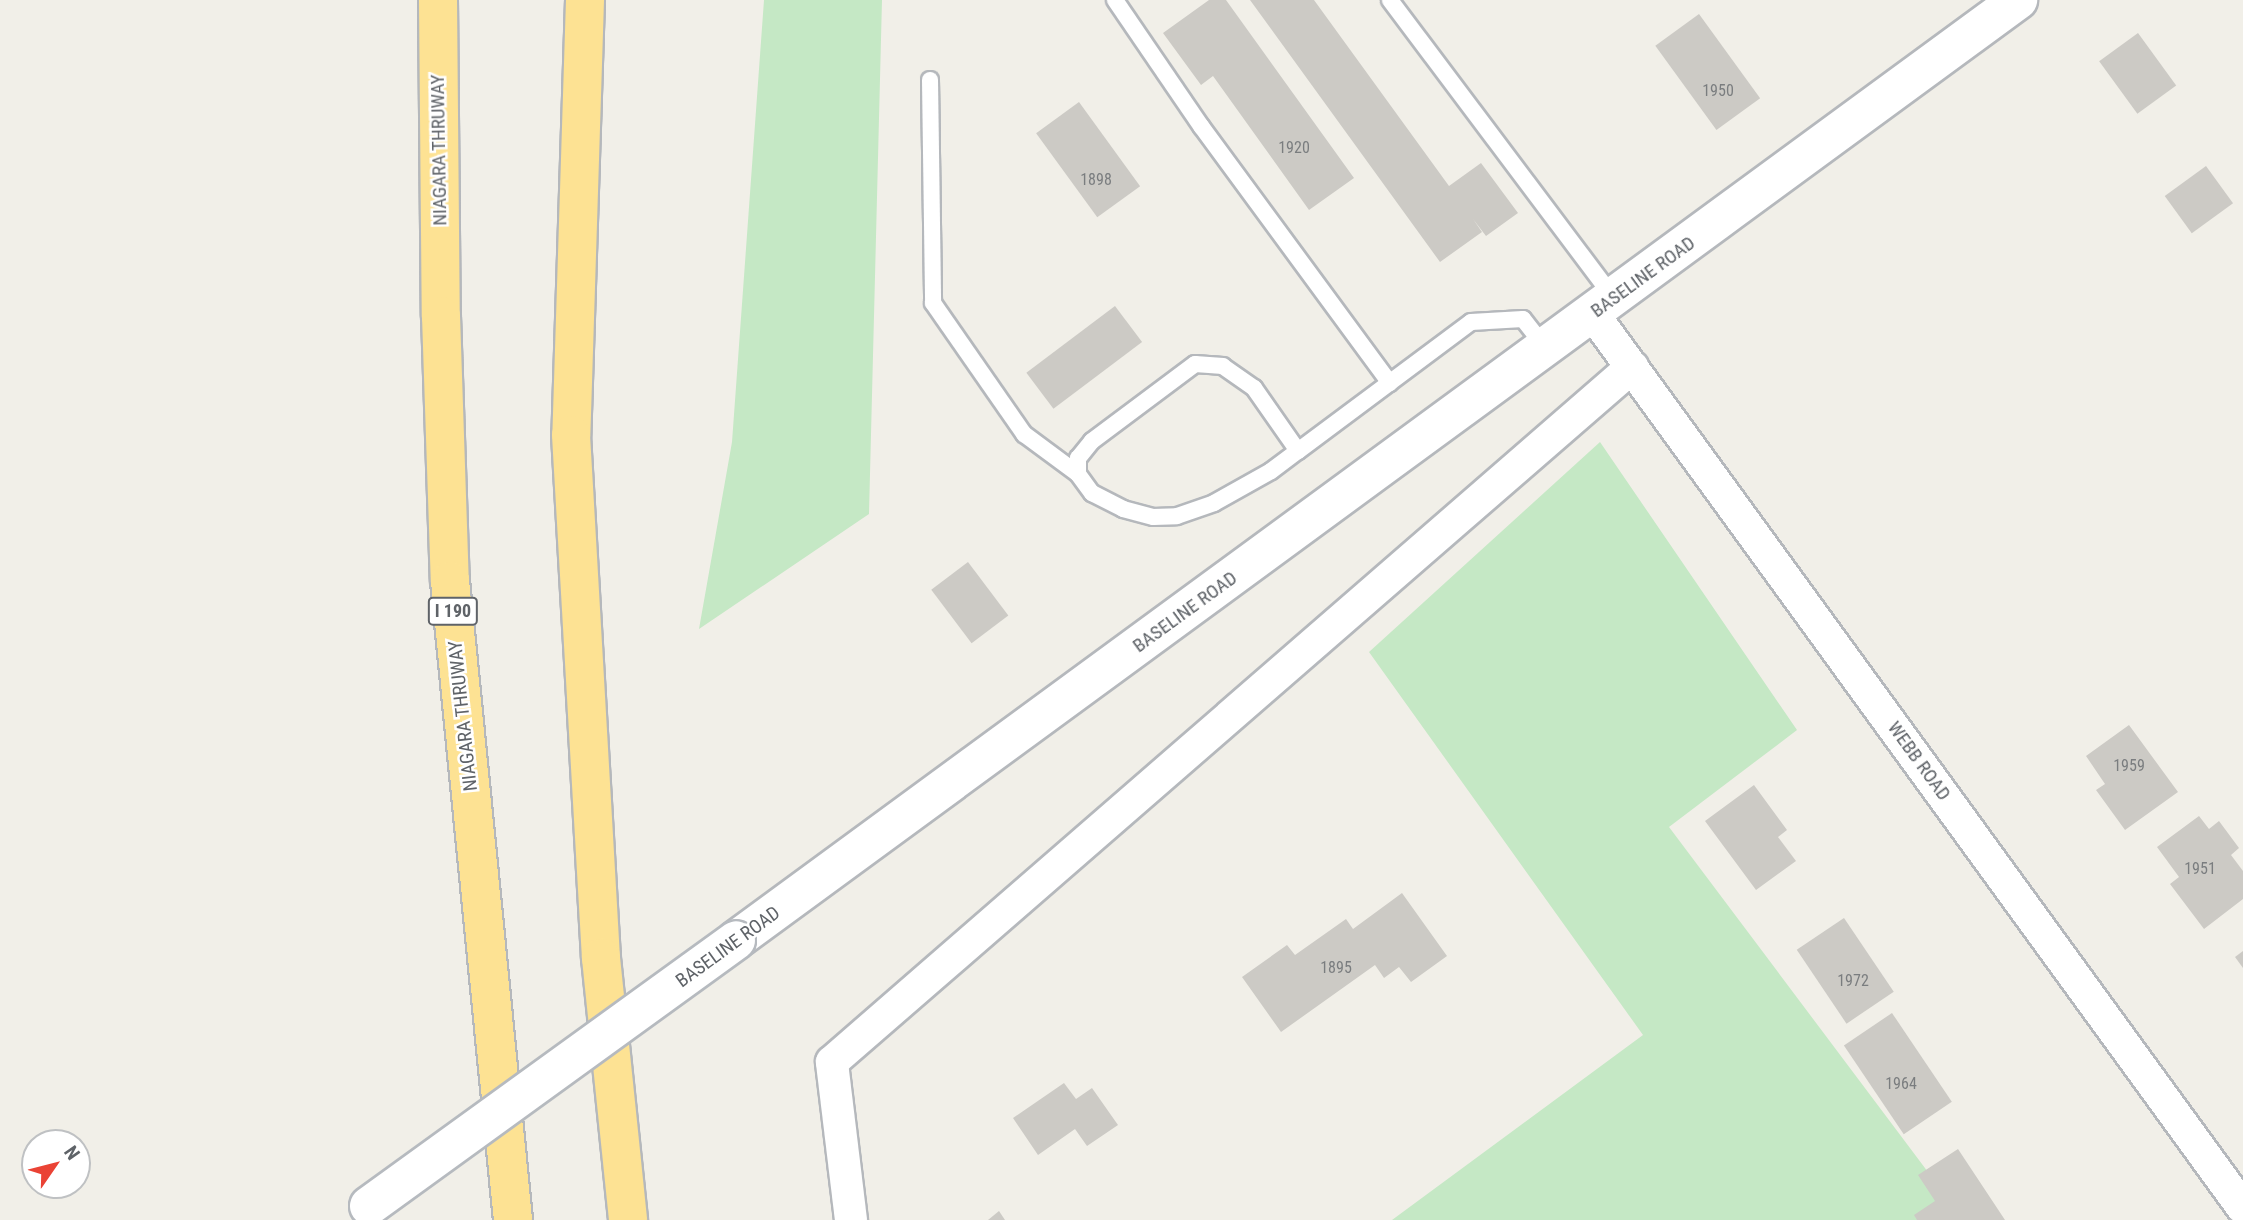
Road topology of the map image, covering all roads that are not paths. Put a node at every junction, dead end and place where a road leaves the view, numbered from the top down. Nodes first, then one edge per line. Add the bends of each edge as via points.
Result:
1 (438, 0) edge
2 (585, 0) edge
3 (1115, 0) edge
4 (1390, 0) edge
5 (2018, 0) edge
6 (930, 80) dead end
7 (1604, 306) junction
8 (1546, 347) junction
9 (1632, 367) junction
10 (1390, 383) junction
11 (1298, 451) junction
12 (1078, 474) junction
13 (2243, 1208) edge
14 (360, 1213) edge
15 (513, 1220) edge
16 (628, 1220) edge
17 (851, 1220) edge

1 - 15 highway, NIAGARA THRUWAY / I 190 via 441,316 450,581
2 - 16 highway via 571,435 601,958
3 - 10 lane via 1201,126
4 - 7 lane
5 - 7 street, BASELINE ROAD
6 - 12 lane via 933,303 1024,434
7 - 8 street, BASELINE ROAD
7 - 9 street, WEBB ROAD
8 - 10 lane via 1524,319 1471,322
8 - 14 street, BASELINE ROAD, bridge
9 - 13 street, WEBB ROAD
9 - 17 street via 832,1062
10 - 11 lane
11 - 12 lane via 1214,503 1177,516 1153,517 1123,509 1092,493
11 - 12 lane via 1254,388 1223,366 1195,364 1092,441 1078,458

